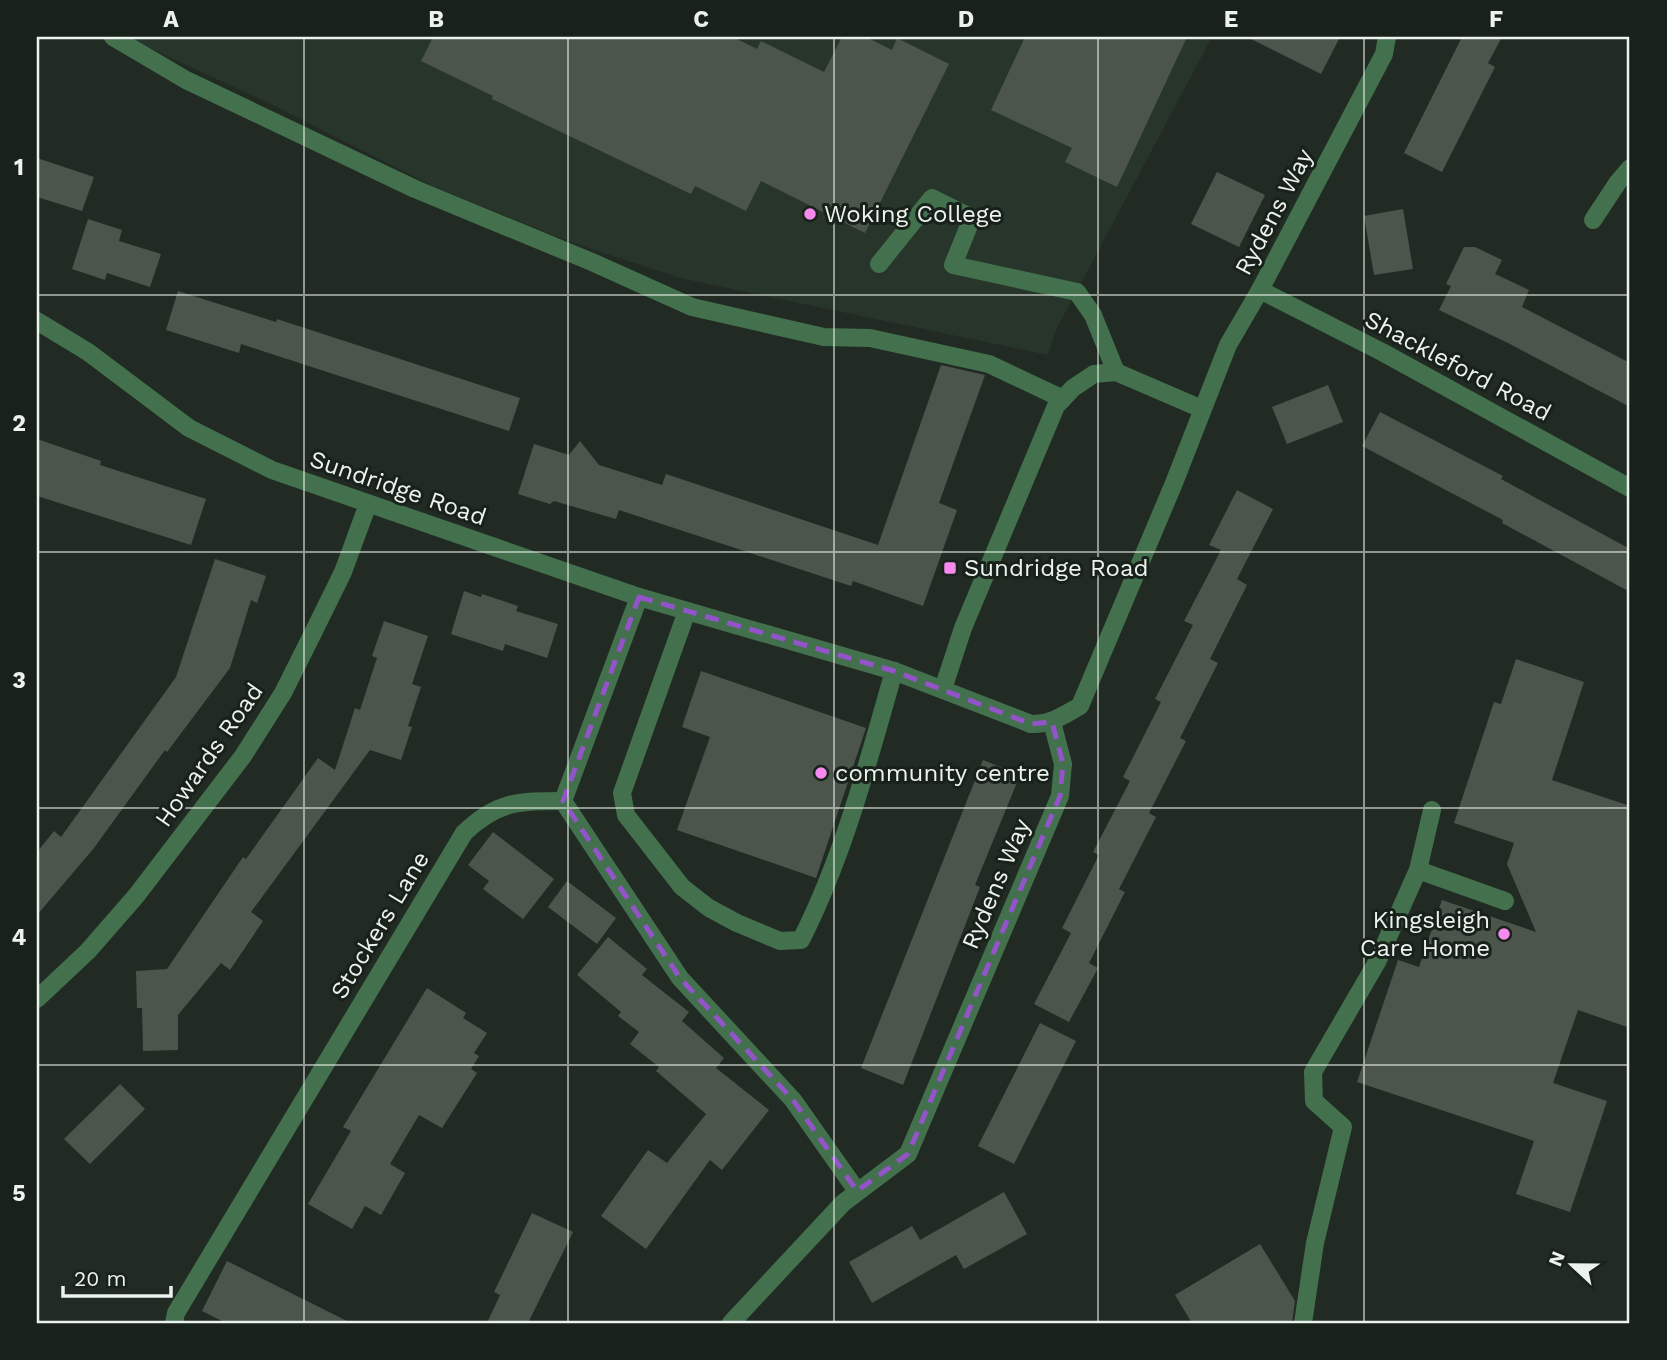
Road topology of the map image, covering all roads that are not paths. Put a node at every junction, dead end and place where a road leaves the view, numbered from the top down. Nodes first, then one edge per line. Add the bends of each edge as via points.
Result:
1 (113, 37) edge
2 (1387, 37) edge
3 (1630, 168) edge
4 (1593, 220) dead end
5 (879, 264) dead end
6 (1260, 290) junction
7 (37, 321) edge
8 (1116, 372) junction
9 (1063, 399) junction
10 (1202, 409) junction
11 (1630, 488) edge
12 (368, 504) junction
13 (639, 597) junction
14 (687, 611) junction
15 (894, 671) junction
16 (943, 689) junction
17 (1052, 722) junction
18 (563, 801) junction
19 (1432, 810) dead end
20 (1418, 870) junction
21 (1505, 901) dead end
22 (37, 999) edge
23 (857, 1191) junction
24 (174, 1323) edge
25 (731, 1323) edge
26 (1303, 1323) edge

1 - 9 street via 187,80 415,189 692,307 824,337 870,338 989,364
2 - 6 street, Rydens Way via 1384,54
3 - 4 street
5 - 8 street via 932,198 972,218 953,265 1077,292 1093,315
6 - 10 street, Rydens Way via 1228,345
6 - 11 street, Shackleford Road
7 - 12 street, Sundridge Road via 208,438 272,470
8 - 9 street via 1094,374
8 - 10 street
9 - 16 street via 1056,406 963,628
10 - 17 street, Rydens Way via 1080,706
12 - 13 street, Sundridge Road
12 - 22 street, Howards Road via 343,572 313,633 283,693 243,756 136,896 88,951
13 - 14 street, Sundridge Road
13 - 18 street
14 - 15 street, Sundridge Road
14 - 15 street via 622,793 626,815 682,887 709,908 780,941 801,940 818,908 853,814
15 - 16 street, Sundridge Road
16 - 17 street, Sundridge Road via 1031,724
17 - 23 street, Rydens Way via 1063,764 1060,796 908,1154
18 - 23 street via 680,978 793,1100
18 - 24 street, Stockers Lane via 503,806 464,833
19 - 20 street
20 - 21 street
20 - 26 street via 1377,962 1313,1072 1314,1101 1343,1127 1315,1243
23 - 25 street

